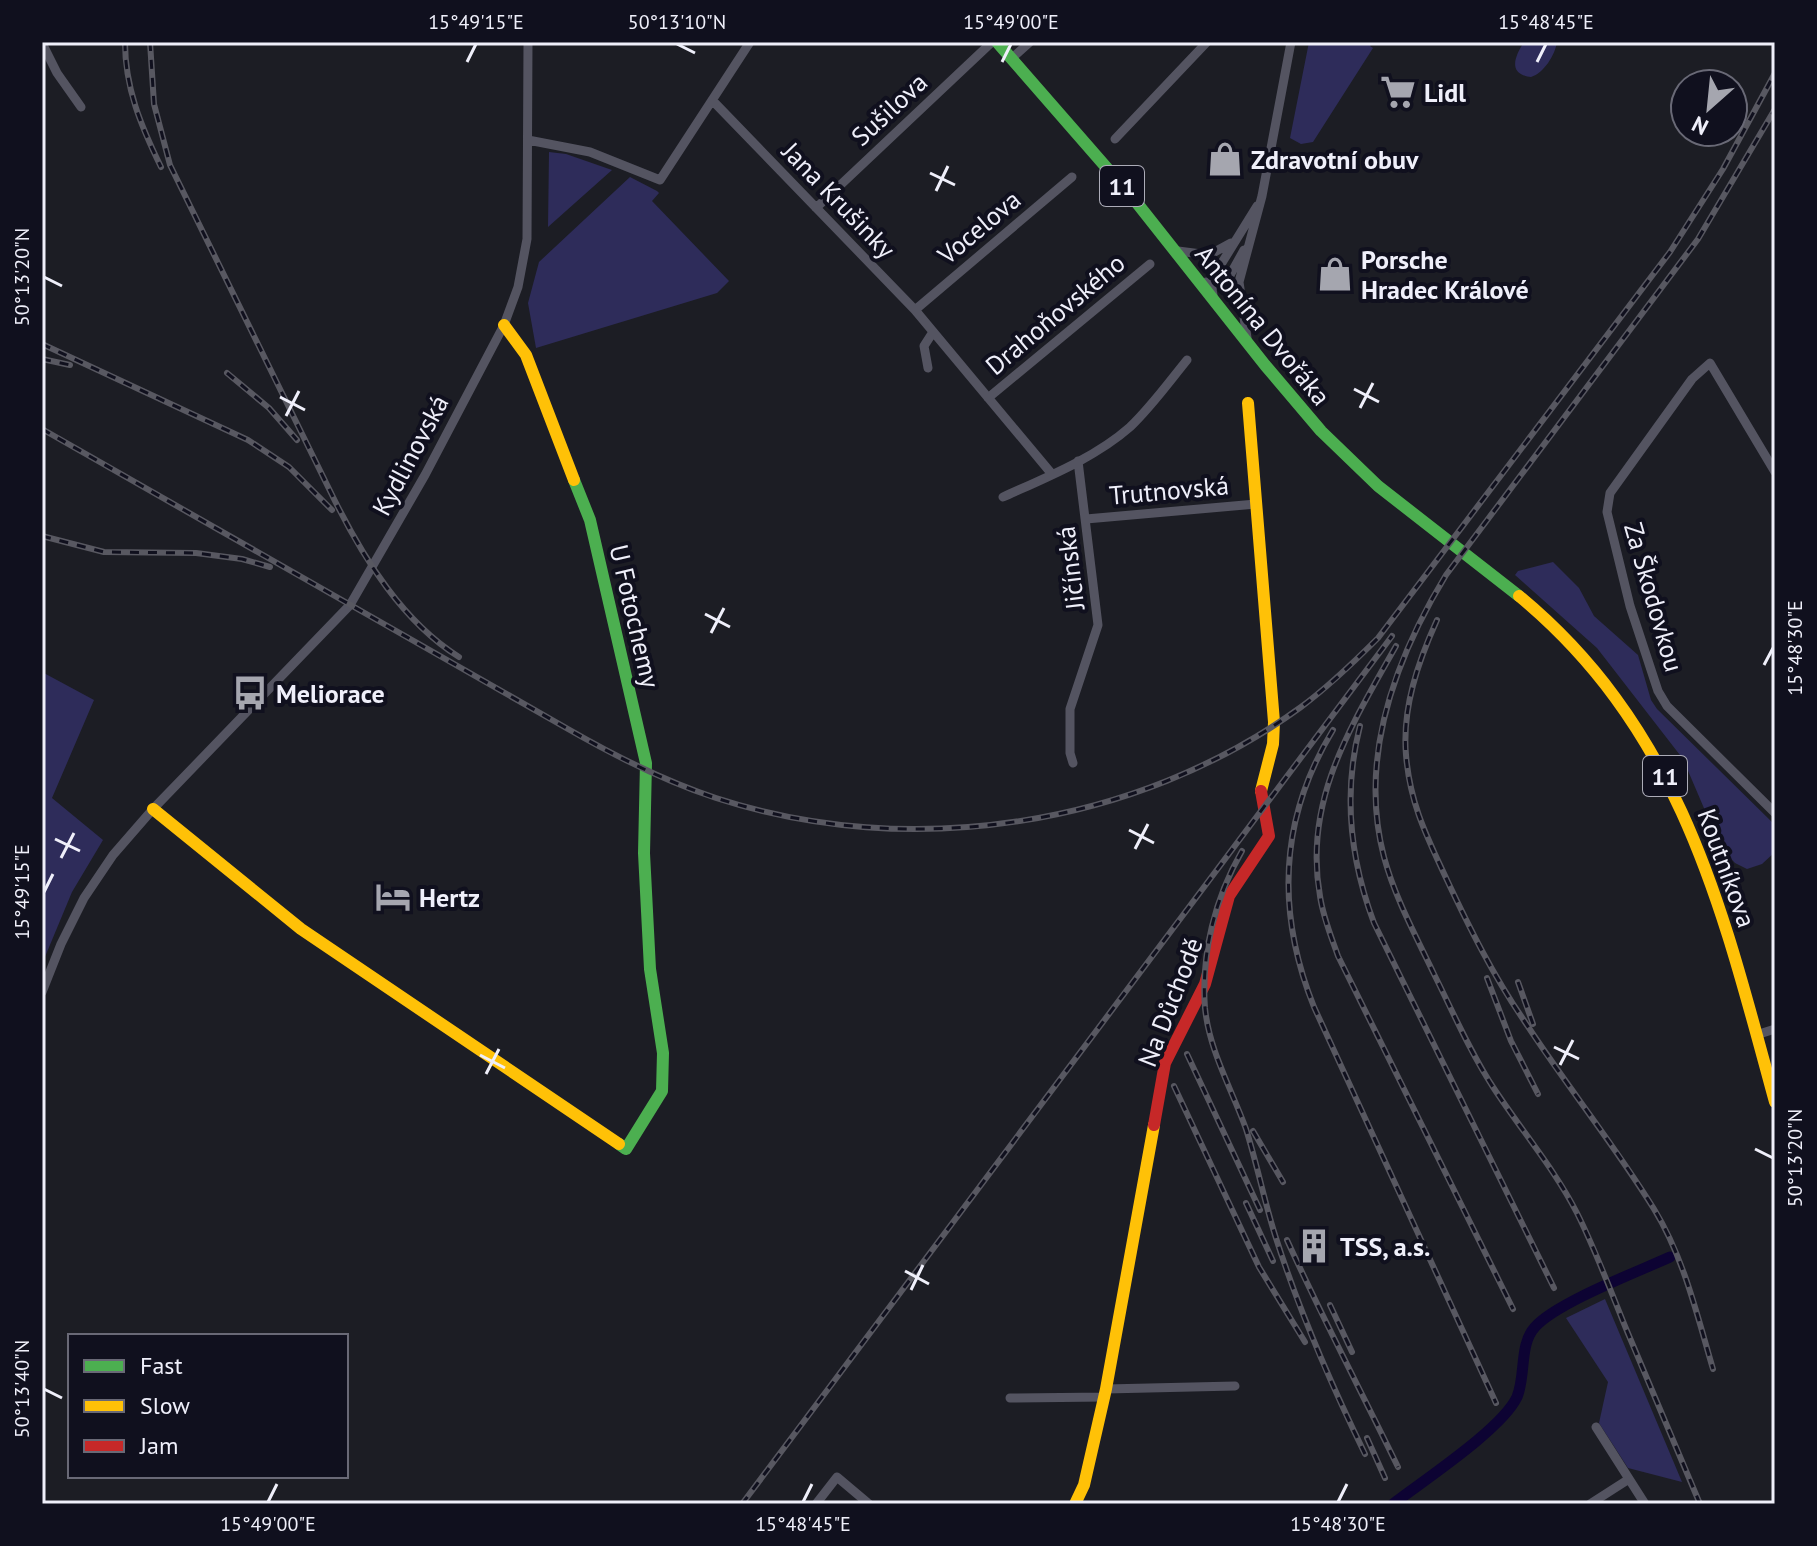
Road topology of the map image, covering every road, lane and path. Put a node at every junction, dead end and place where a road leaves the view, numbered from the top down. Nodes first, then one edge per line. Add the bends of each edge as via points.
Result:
1 (528, 42) edge
2 (750, 42) edge
3 (994, 42) edge
4 (1030, 42) edge
5 (1207, 42) edge
6 (1291, 42) edge
7 (42, 43) edge
8 (1012, 58) junction
9 (712, 100) junction
10 (81, 107) dead end
11 (1115, 139) dead end
12 (528, 140) junction
13 (1072, 177) dead end
14 (1262, 196) junction
15 (816, 208) junction
16 (1252, 237) junction
17 (1237, 238) junction
18 (1176, 251) junction
19 (1150, 264) dead end
20 (1205, 282) junction
21 (915, 310) junction
22 (504, 325) junction
23 (933, 332) junction
24 (1249, 345) junction
25 (1187, 360) dead end
26 (928, 368) dead end
27 (988, 398) junction
28 (1248, 403) dead end
29 (1078, 461) junction
30 (1775, 472) edge
31 (1051, 473) junction
32 (1003, 497) dead end
33 (1256, 504) junction
34 (1086, 519) junction
35 (1526, 602) joint
36 (1073, 763) dead end
37 (153, 809) junction
38 (1775, 813) edge
39 (42, 992) edge
40 (1775, 1029) edge
41 (1756, 1035) junction
42 (1775, 1102) edge
43 (1235, 1386) dead end
44 (1106, 1393) junction
45 (1010, 1398) dead end
46 (1596, 1427) dead end
47 (1629, 1479) junction
48 (816, 1504) edge
49 (869, 1504) edge
50 (1075, 1504) edge
51 (1590, 1504) edge
52 (1645, 1504) edge

1 - 12 street, Kydlinovská
2 - 9 street
3 - 8 street, Antonína Dvořáka / 11
3 - 15 street, Sušilova
4 - 8 street
5 - 11 street
6 - 14 street
7 - 10 street
8 - 18 street, Antonína Dvořáka / 11
9 - 12 street via 660,180 590,152
9 - 15 street, Jana Krušinky
12 - 22 street, Kydlinovská via 527,239
13 - 21 street, Vocelova
14 - 16 street
14 - 17 street
15 - 21 street, Jana Krušinky
16 - 20 street via 1226,281
16 - 24 street via 1239,282
17 - 18 street via 1209,255
17 - 20 street
18 - 20 street, Antonína Dvořáka / 11
19 - 27 street, Drahoňovského
20 - 24 street, Antonína Dvořáka / 11
21 - 23 street, Jana Krušinky
22 - 37 street, Kydlinovská via 350,605
22 - 37 street, U Fotochemy via 526,355 590,520 646,763 648,935 664,1081 626,1149 301,929
23 - 26 street via 924,346
23 - 27 street, Jana Krušinky
24 - 35 street, Antonína Dvořáka / 11 via 1339,450 1404,508
25 - 29 street via 1130,427
27 - 31 street, Jana Krušinky
28 - 33 street, Na Důchodě
29 - 31 street
29 - 34 street, Jičínská
30 - 38 street, Za Škodovkou via 1710,363 1692,379 1610,493 1607,512 1658,691
31 - 32 street
33 - 34 street, Trutnovská
33 - 44 street, Na Důchodě via 1274,722 1260,794 1269,836 1229,896 1205,984 1165,1063
34 - 36 street, Jičínská via 1098,625 1070,709
35 - 41 street, Koutníkova / 11 via 1605,680 1677,796 1721,909
37 - 39 street, Kydlinovská via 84,898
40 - 41 street
41 - 42 street, Koutníkova / 11
43 - 44 street
44 - 45 street
44 - 50 street, Na Důchodě
46 - 47 street
47 - 51 street
47 - 52 street
48 - 49 street via 837,1477

